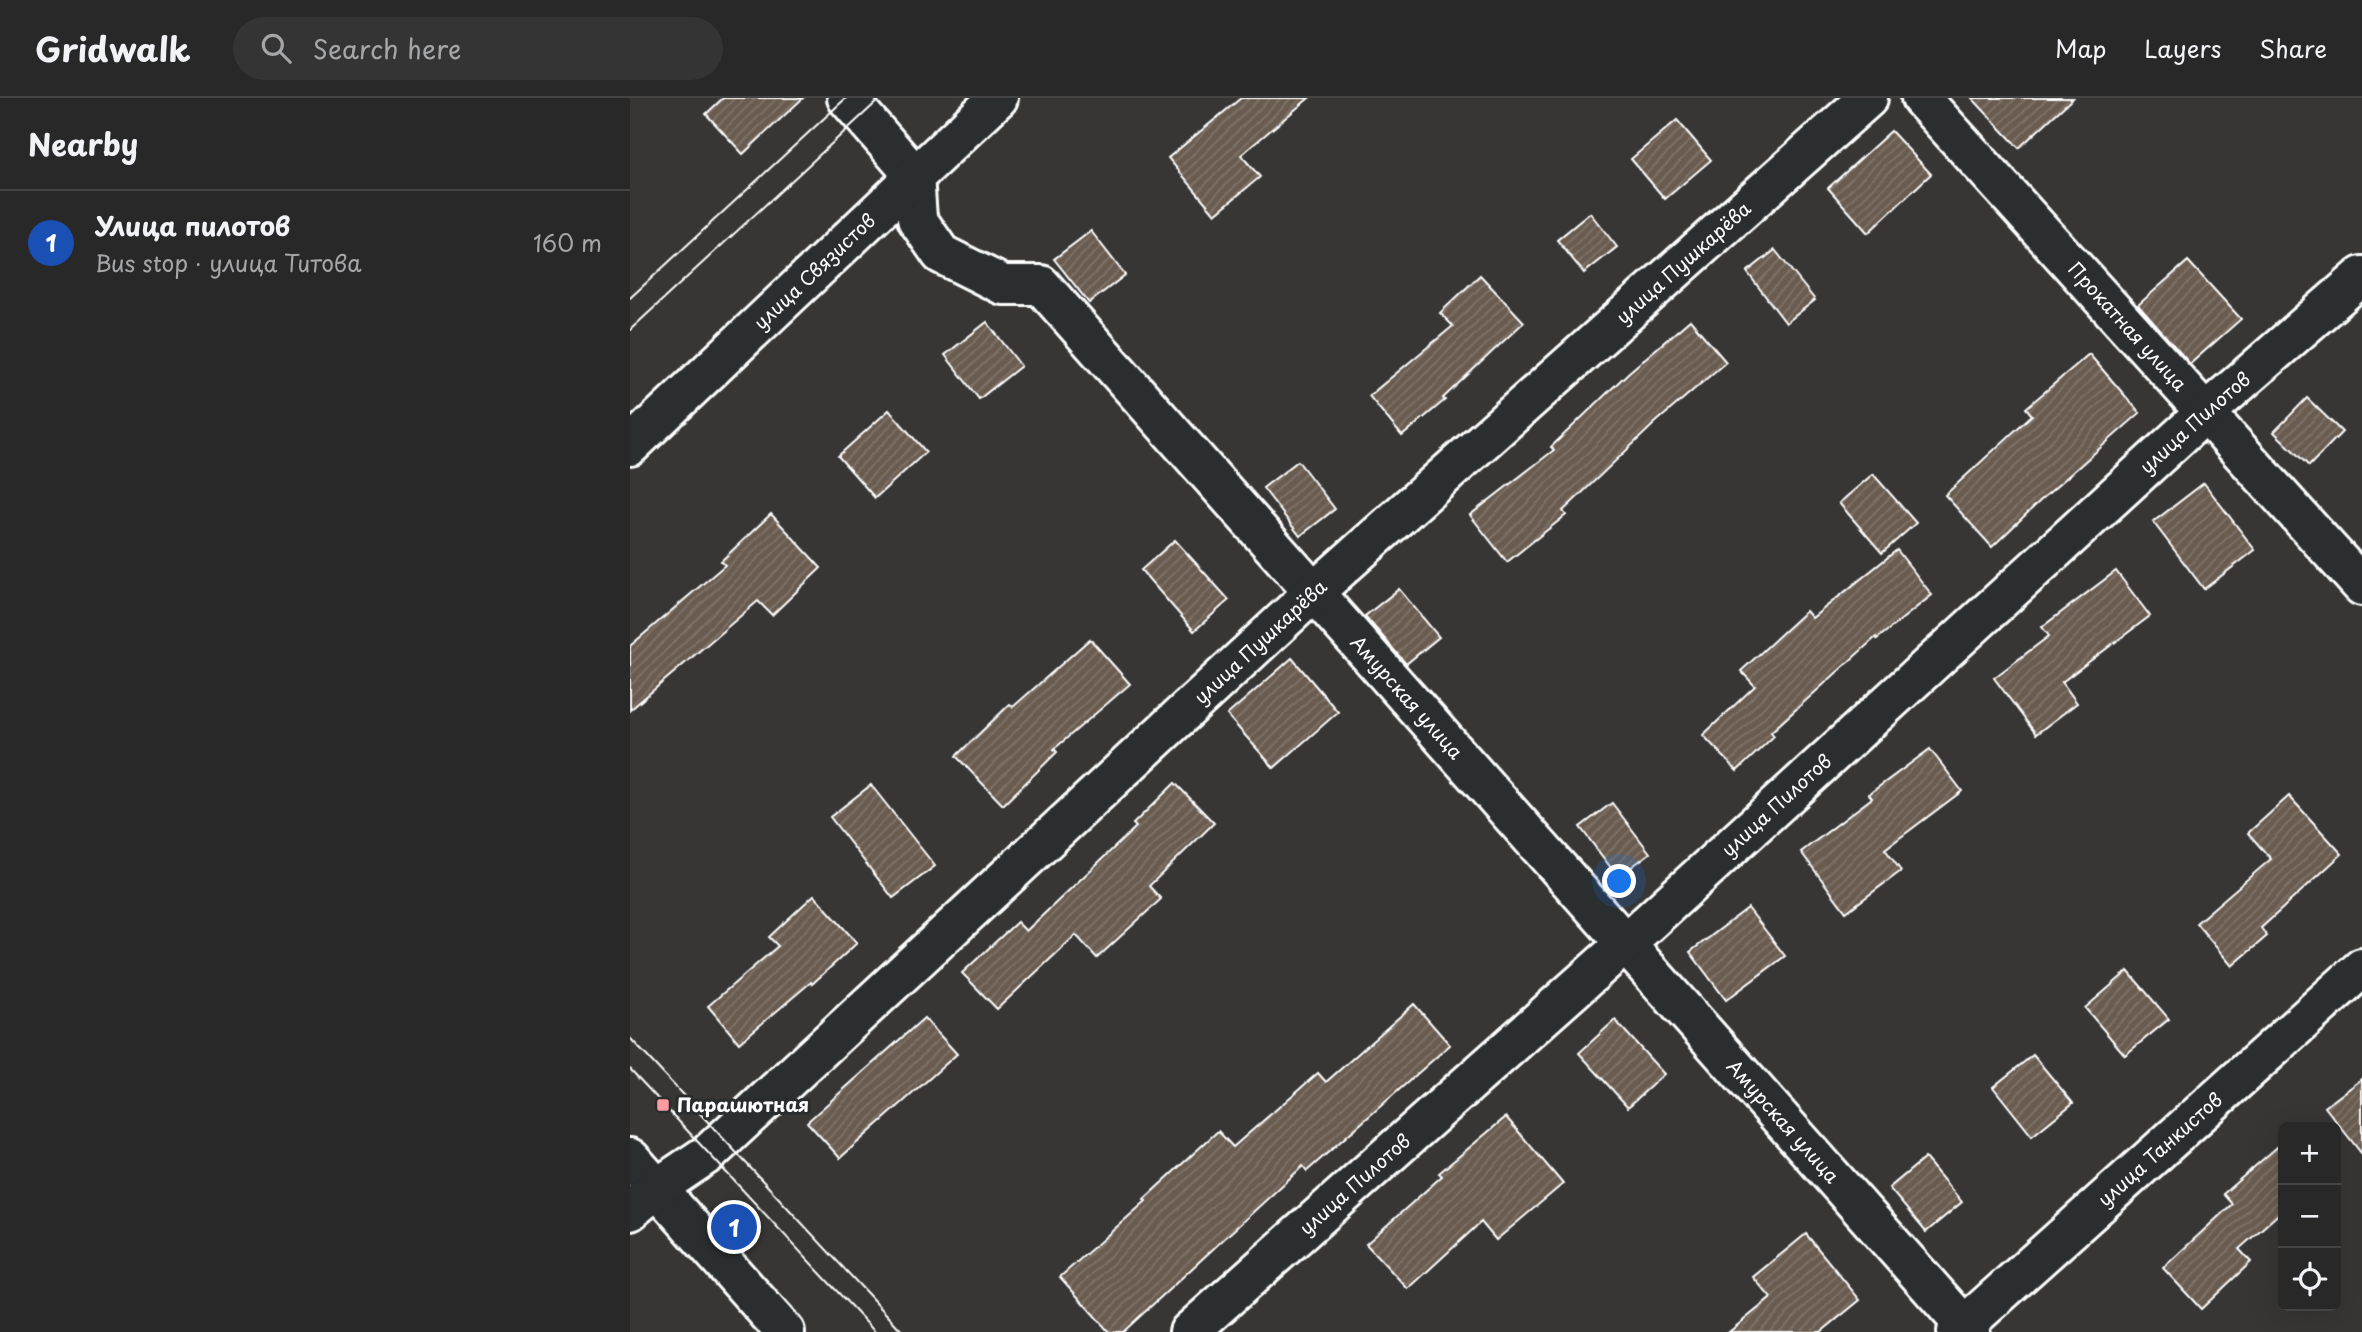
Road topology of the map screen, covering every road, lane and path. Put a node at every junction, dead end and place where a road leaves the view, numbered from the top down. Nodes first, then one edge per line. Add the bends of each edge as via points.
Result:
1 (846, 98) edge
2 (998, 98) edge
3 (1868, 98) edge
4 (1921, 98) edge
5 (914, 175) junction
6 (2362, 276) edge
7 (2205, 414) junction
8 (630, 446) edge
9 (2362, 586) edge
10 (1314, 592) junction
11 (1625, 944) junction
12 (2362, 968) edge
13 (630, 1158) edge
14 (643, 1199) edge
15 (1964, 1330) edge
16 (785, 1332) edge
17 (1189, 1332) edge

1 - 5 street
2 - 5 street, улица Связистов
3 - 10 street, улица Пушкарёва
4 - 7 street, Прокатная улица
5 - 8 street, улица Связистов
5 - 10 street, Амурская улица via 917,219 941,254 1003,285 1041,285
6 - 7 street, улица Пилотов
7 - 9 street, Прокатная улица
7 - 11 street, улица Пилотов
10 - 11 street, Амурская улица
10 - 14 street, улица Пушкарёва via 709,1153
11 - 15 street, Амурская улица
11 - 17 street, улица Пилотов
12 - 15 street, улица Танкистов
13 - 14 street
14 - 16 street

